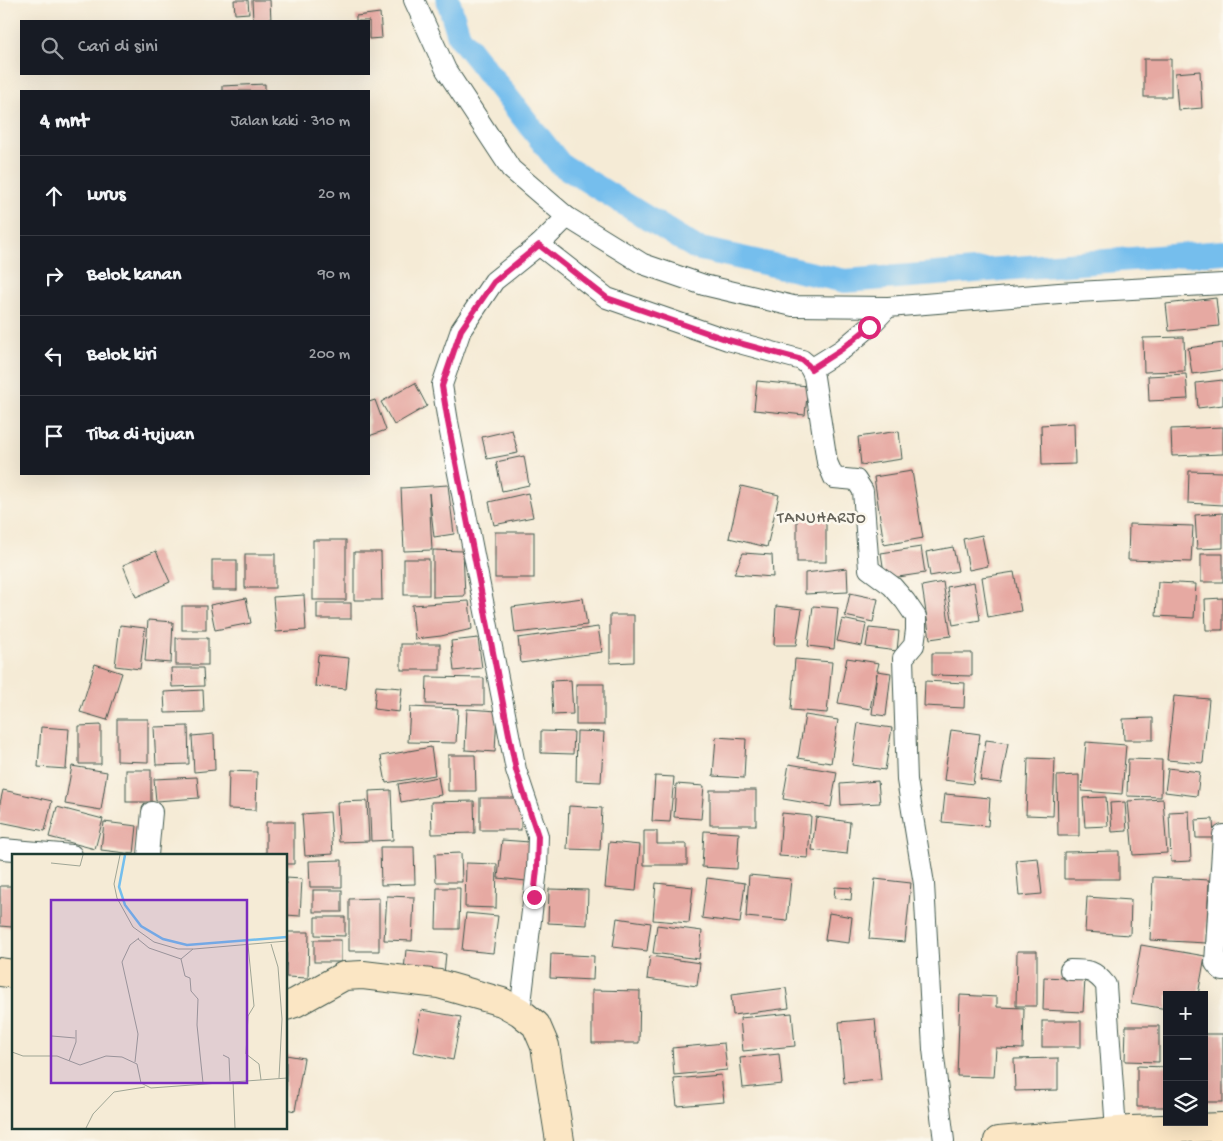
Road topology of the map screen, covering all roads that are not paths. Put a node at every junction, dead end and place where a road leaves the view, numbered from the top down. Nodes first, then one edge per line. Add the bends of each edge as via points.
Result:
1 (414, 0) edge
2 (567, 217) junction
3 (539, 245) junction
4 (1223, 284) edge
5 (888, 306) junction
6 (811, 369) junction
7 (152, 812) dead end
8 (1223, 835) edge
9 (3, 849) dead end
10 (60, 854) edge
11 (148, 854) edge
12 (1070, 970) dead end
13 (1223, 971) edge
14 (288, 1005) edge
15 (520, 1012) junction
16 (1223, 1127) edge
17 (1126, 1134) edge
18 (560, 1141) edge
19 (944, 1141) edge
20 (998, 1141) edge

1 - 2 street via 446,70 511,169
2 - 3 street
2 - 5 street via 643,264 704,285 792,306
3 - 6 street via 607,298 728,340 802,360
3 - 15 street via 494,282 461,330 442,386 516,770 538,836
4 - 5 street
5 - 6 street via 869,327
6 - 19 street via 827,462 834,478 856,480 863,491 869,569 892,586 916,617 914,645 903,658 907,780 924,884 933,1049
7 - 11 street
8 - 13 street via 1215,963
9 - 10 street
12 - 17 street via 1086,970 1098,975 1106,985
14 - 15 street via 344,976 364,975 439,984 502,1002
15 - 18 street via 536,1026 545,1046
16 - 17 street
17 - 20 street

